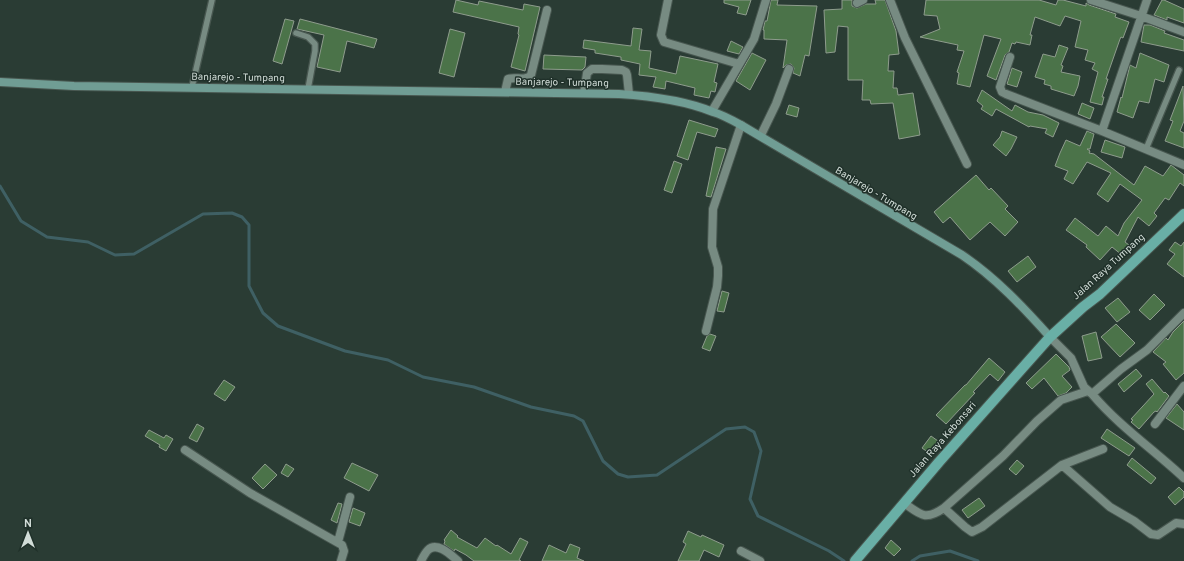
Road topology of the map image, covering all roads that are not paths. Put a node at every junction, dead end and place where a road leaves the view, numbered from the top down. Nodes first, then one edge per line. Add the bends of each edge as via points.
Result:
1 (212, 0) edge
2 (668, 0) edge
3 (766, 0) edge
4 (890, 0) edge
5 (1091, 0) edge
6 (1147, 0) edge
7 (547, 10) dead end
8 (1141, 16) junction
9 (1184, 32) edge
10 (296, 33) dead end
11 (1010, 57) dead end
12 (739, 64) junction
13 (789, 69) dead end
14 (1179, 70) dead end
15 (0, 82) edge
16 (192, 87) junction
17 (308, 89) junction
18 (505, 92) junction
19 (584, 93) junction
20 (629, 94) junction
21 (712, 111) junction
22 (741, 125) junction
23 (1102, 131) junction
24 (761, 135) junction
25 (1146, 149) junction
26 (967, 164) dead end
27 (1184, 165) edge
28 (1184, 214) edge
29 (1184, 313) edge
30 (706, 331) dead end
31 (1050, 337) junction
32 (1184, 386) edge
33 (1092, 394) junction
34 (1155, 424) dead end
35 (1103, 449) dead end
36 (185, 450) dead end
37 (1062, 465) junction
38 (1184, 478) edge
39 (350, 497) dead end
40 (904, 503) junction
41 (944, 508) junction
42 (1184, 524) edge
43 (338, 542) junction
44 (741, 551) dead end
45 (857, 558) edge
46 (341, 561) edge
47 (421, 561) edge
48 (458, 561) edge
49 (760, 561) edge

1 - 16 lane
2 - 12 street via 661,35 664,42
3 - 12 street via 756,34
4 - 26 street via 905,38
5 - 8 street
6 - 8 street
7 - 18 street via 531,75 526,79 508,79
8 - 9 street
8 - 23 street
10 - 17 lane via 308,37 315,44
11 - 23 street via 1000,87 1002,92
12 - 21 street
13 - 24 street
14 - 25 lane
15 - 16 main road, Banjarejo - Tumpang via 74,86
16 - 17 main road, Banjarejo - Tumpang
17 - 18 main road, Banjarejo - Tumpang
18 - 19 main road, Banjarejo - Tumpang
19 - 20 main road, Banjarejo - Tumpang
19 - 20 street via 587,73 592,69 602,69 626,72
20 - 21 main road, Banjarejo - Tumpang via 662,98
21 - 22 main road, Banjarejo - Tumpang
22 - 24 main road, Banjarejo - Tumpang
22 - 30 street via 713,209 712,246 718,276
23 - 25 street
24 - 31 main road, Banjarejo - Tumpang via 974,263 1016,300
25 - 27 street
28 - 31 main road, Jalan Raya Tumpang via 1100,294
29 - 33 street via 1147,350
31 - 33 street via 1071,358 1084,387
31 - 40 main road, Jalan Raya Kebonsari
32 - 34 street
33 - 38 street via 1102,406
33 - 41 street via 1061,400
35 - 37 street
36 - 43 street via 250,493
37 - 41 street via 972,532
37 - 42 street via 1110,507 1151,534 1158,535 1176,523
39 - 43 street
40 - 41 street via 926,516 934,515
40 - 45 main road, Jalan Raya Kebonsari
43 - 46 street via 343,548
44 - 49 street
47 - 48 street via 432,547 447,552

